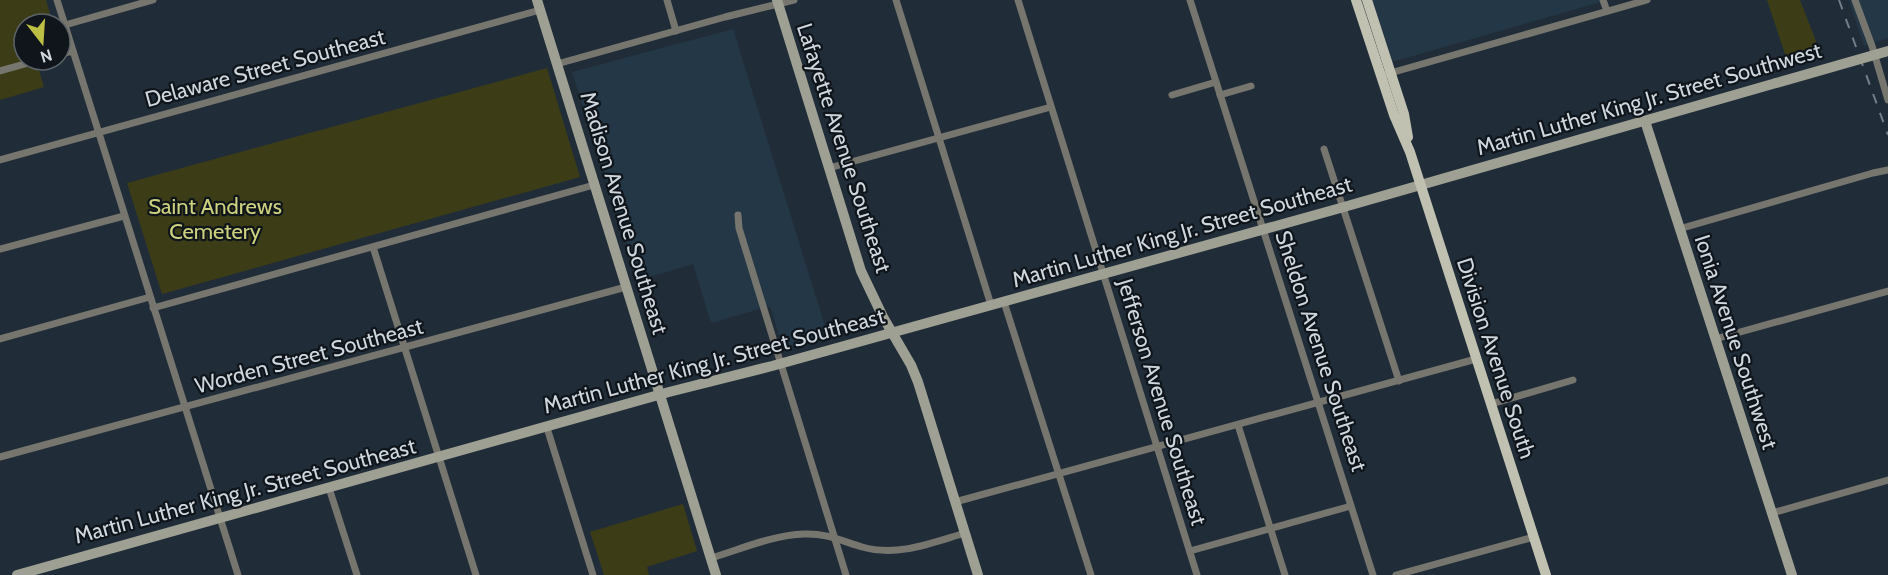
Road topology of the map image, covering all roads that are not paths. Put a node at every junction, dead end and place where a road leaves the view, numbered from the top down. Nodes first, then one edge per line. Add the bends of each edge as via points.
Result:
1 (153, 0) edge
2 (667, 0) edge
3 (794, 0) edge
4 (896, 0) edge
5 (1018, 0) edge
6 (1190, 0) edge
7 (1356, 0) edge
8 (1367, 0) edge
9 (1603, 0) edge
10 (1647, 0) edge
11 (1855, 0) edge
12 (777, 2) edge
13 (538, 5) edge
14 (1607, 11) junction
15 (72, 23) edge
16 (676, 31) junction
17 (72, 48) edge
18 (73, 51) joint
19 (1888, 51) edge
20 (557, 64) junction
21 (1386, 75) junction
22 (1216, 82) junction
23 (1251, 86) dead end
24 (1220, 94) junction
25 (1172, 95) dead end
26 (1888, 100) edge
27 (1051, 107) junction
28 (1644, 121) junction
29 (98, 133) junction
30 (940, 138) junction
31 (1324, 149) dead end
32 (0, 160) edge
33 (829, 168) junction
34 (1888, 171) edge
35 (594, 185) junction
36 (1421, 185) junction
37 (1344, 207) junction
38 (738, 215) dead end
39 (124, 216) junction
40 (1263, 229) junction
41 (1678, 229) junction
42 (373, 247) junction
43 (0, 249) edge
44 (1103, 273) junction
45 (626, 287) junction
46 (1888, 291) edge
47 (150, 297) junction
48 (1004, 302) junction
49 (992, 305) junction
50 (153, 308) junction
51 (892, 332) junction
52 (0, 339) edge
53 (1715, 339) junction
54 (406, 348) junction
55 (1476, 359) junction
56 (780, 363) junction
57 (1573, 380) dead end
58 (1399, 381) junction
59 (660, 395) junction
60 (1318, 403) junction
61 (1491, 404) junction
62 (185, 408) junction
63 (1238, 425) junction
64 (547, 428) junction
65 (1157, 447) junction
66 (0, 458) edge
67 (439, 458) junction
68 (1059, 475) junction
69 (1888, 480) edge
70 (329, 488) junction
71 (955, 502) junction
72 (1351, 506) junction
73 (1772, 513) junction
74 (220, 518) junction
75 (1271, 529) junction
76 (965, 533) junction
77 (834, 537) junction
78 (1534, 537) junction
79 (1190, 551) junction
80 (711, 558) junction
81 (17, 575) edge
82 (238, 575) edge
83 (357, 575) edge
84 (476, 575) edge
85 (593, 575) edge
86 (716, 575) edge
87 (846, 575) edge
88 (978, 575) edge
89 (1091, 575) edge
90 (1197, 575) edge
91 (1286, 575) edge
92 (1373, 575) edge
93 (1396, 575) edge
94 (1546, 575) edge
95 (1791, 575) edge

1 - 15 street
2 - 16 street
3 - 12 street
4 - 30 street
5 - 27 street, Jefferson Avenue Southeast
6 - 22 street, Sheldon Avenue Southeast
7 - 21 main road, Division Avenue South
8 - 21 main road, Division Avenue South
9 - 14 street
10 - 14 street
11 - 26 street
12 - 16 street
12 - 33 main road, Lafayette Avenue Southeast
13 - 20 main road, Madison Avenue Southeast
13 - 29 street, Delaware Street Southeast
14 - 21 street
16 - 20 street
17 - 18 street
18 - 29 street
19 - 28 main road, Martin Luther King Jr. Street Southwest, bridge
20 - 35 main road, Madison Avenue Southeast
21 - 36 main road, Division Avenue South via 1394,116
22 - 24 street, Sheldon Avenue Southeast
22 - 25 street
23 - 24 street
24 - 40 street, Sheldon Avenue Southeast
27 - 30 street
27 - 44 street, Jefferson Avenue Southeast
28 - 36 main road, Martin Luther King Jr. Street Southwest
28 - 41 main road, Ionia Avenue Southwest
29 - 32 street, Delaware Street Southeast
29 - 39 street
30 - 33 street
30 - 49 street
31 - 37 street
33 - 51 main road, Lafayette Avenue Southeast via 861,271
34 - 41 street
35 - 42 street
35 - 45 main road, Madison Avenue Southeast
36 - 37 main road, Martin Luther King Jr. Street Southeast
36 - 55 main road, Division Avenue South
37 - 40 main road, Martin Luther King Jr. Street Southeast
37 - 58 street
38 - 56 street
39 - 43 street
39 - 47 street
40 - 44 main road, Martin Luther King Jr. Street Southeast
40 - 60 street, Sheldon Avenue Southeast
41 - 53 main road, Ionia Avenue Southwest
42 - 50 street
42 - 54 street
44 - 48 main road, Martin Luther King Jr. Street Southeast
44 - 65 street, Jefferson Avenue Southeast
45 - 54 street, Worden Street Southeast
45 - 59 main road, Madison Avenue Southeast
46 - 53 street
47 - 50 street
47 - 52 street
48 - 49 main road, Martin Luther King Jr. Street Southeast
48 - 68 street
49 - 51 main road, Martin Luther King Jr. Street Southeast
50 - 62 street
51 - 56 main road, Martin Luther King Jr. Street Southeast
51 - 71 main road, Lafayette Avenue Southeast via 918,382
53 - 73 main road, Ionia Avenue Southwest
54 - 62 street, Worden Street Southeast
54 - 67 street
55 - 58 street
55 - 61 main road, Division Avenue South
56 - 59 main road, Martin Luther King Jr. Street Southeast
56 - 77 street
57 - 61 street
58 - 60 street
59 - 64 main road, Martin Luther King Jr. Street Southeast
59 - 80 main road, Madison Avenue Southeast
60 - 63 street
60 - 72 street, Sheldon Avenue Southeast
61 - 78 main road, Division Avenue South
62 - 66 street, Worden Street Southeast
62 - 74 street
63 - 65 street
63 - 75 street
64 - 67 main road, Martin Luther King Jr. Street Southeast
64 - 85 street
65 - 68 street
65 - 79 street, Jefferson Avenue Southeast
67 - 70 main road, Martin Luther King Jr. Street Southeast
67 - 84 street
68 - 71 street
68 - 89 street
69 - 73 street
70 - 74 main road, Martin Luther King Jr. Street Southeast
70 - 83 street
71 - 76 main road, Lafayette Avenue Southeast
72 - 75 street
72 - 92 street, Sheldon Avenue Southeast
73 - 95 main road, Ionia Avenue Southwest
74 - 81 main road, Martin Luther King Jr. Street Southeast
74 - 82 street
75 - 79 street
75 - 91 street
76 - 77 street via 891,551
76 - 88 main road, Lafayette Avenue Southeast
77 - 80 street via 790,535
77 - 87 street
78 - 93 street
78 - 94 main road, Division Avenue South
79 - 90 street, Jefferson Avenue Southeast
80 - 86 main road, Madison Avenue Southeast

